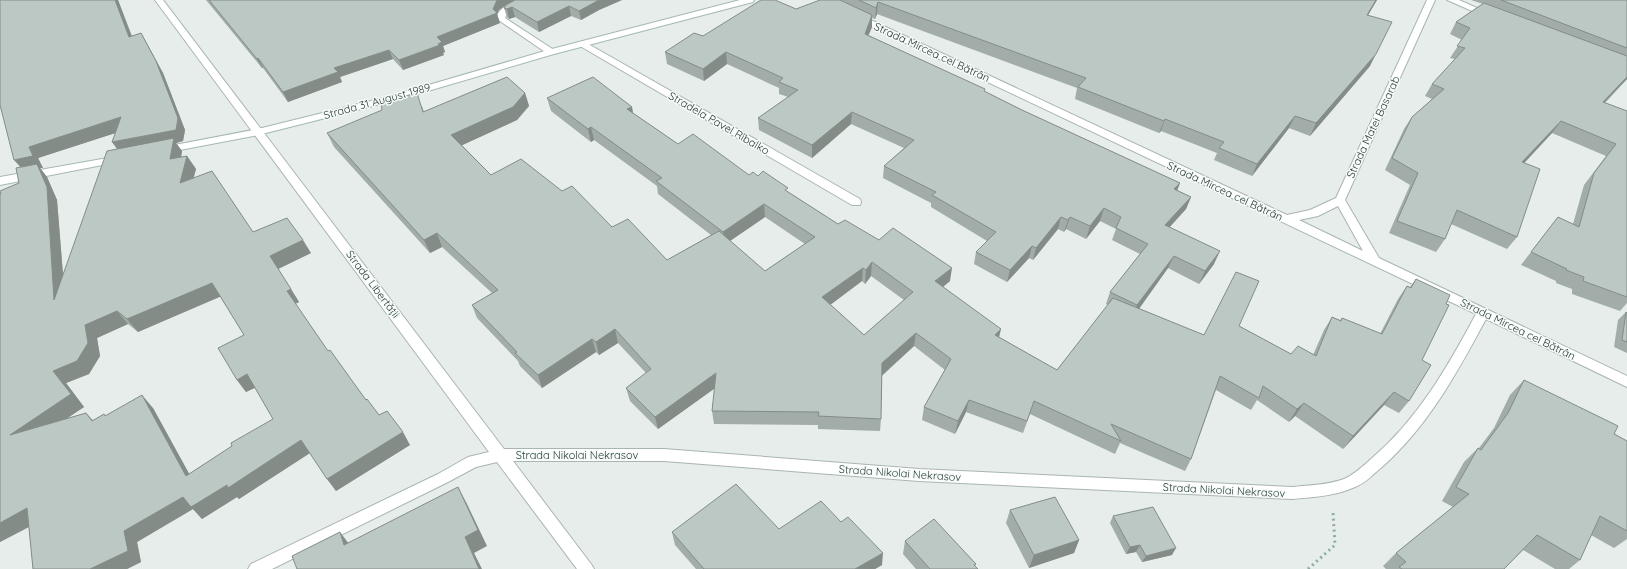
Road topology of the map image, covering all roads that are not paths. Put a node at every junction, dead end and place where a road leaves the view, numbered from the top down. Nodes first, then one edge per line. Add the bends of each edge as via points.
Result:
1 (159, 0) edge
2 (530, 0) edge
3 (750, 0) edge
4 (1431, 0) edge
5 (1451, 0) edge
6 (852, 14) edge
7 (1495, 17) edge
8 (583, 44) junction
9 (551, 52) junction
10 (258, 132) junction
11 (150, 152) edge
12 (128, 157) edge
13 (0, 181) edge
14 (1340, 200) junction
15 (856, 202) dead end
16 (1284, 219) junction
17 (1375, 261) junction
18 (1483, 312) junction
19 (1627, 382) edge
20 (502, 455) junction
21 (256, 569) edge
22 (586, 569) edge

1 - 10 street, Strada Libertății
2 - 9 street via 503,11 501,19
3 - 8 street, Strada 31 August 1989
4 - 14 street, Strada Matei Basarab
5 - 7 street
6 - 16 street, Strada Mircea cel Bătrân
8 - 9 street, Strada 31 August 1989
8 - 15 street, Stradela Pavel Rîbalko
9 - 10 street, Strada 31 August 1989 via 394,98
10 - 11 street, Strada 31 August 1989
10 - 20 street, Strada Libertății
12 - 13 street
14 - 16 street via 1314,214
14 - 17 street
16 - 17 street, Strada Mircea cel Bătrân
17 - 18 street, Strada Mircea cel Bătrân
18 - 19 street, Strada Mircea cel Bătrân
18 - 20 street, Strada Nikolai Nekrasov via 1439,392 1407,435 1388,455 1362,475 1351,483 1332,490 1293,493 919,475 664,455
20 - 21 street, Strada Nikolai Nekrasov via 474,461
20 - 22 street, Strada Libertății

